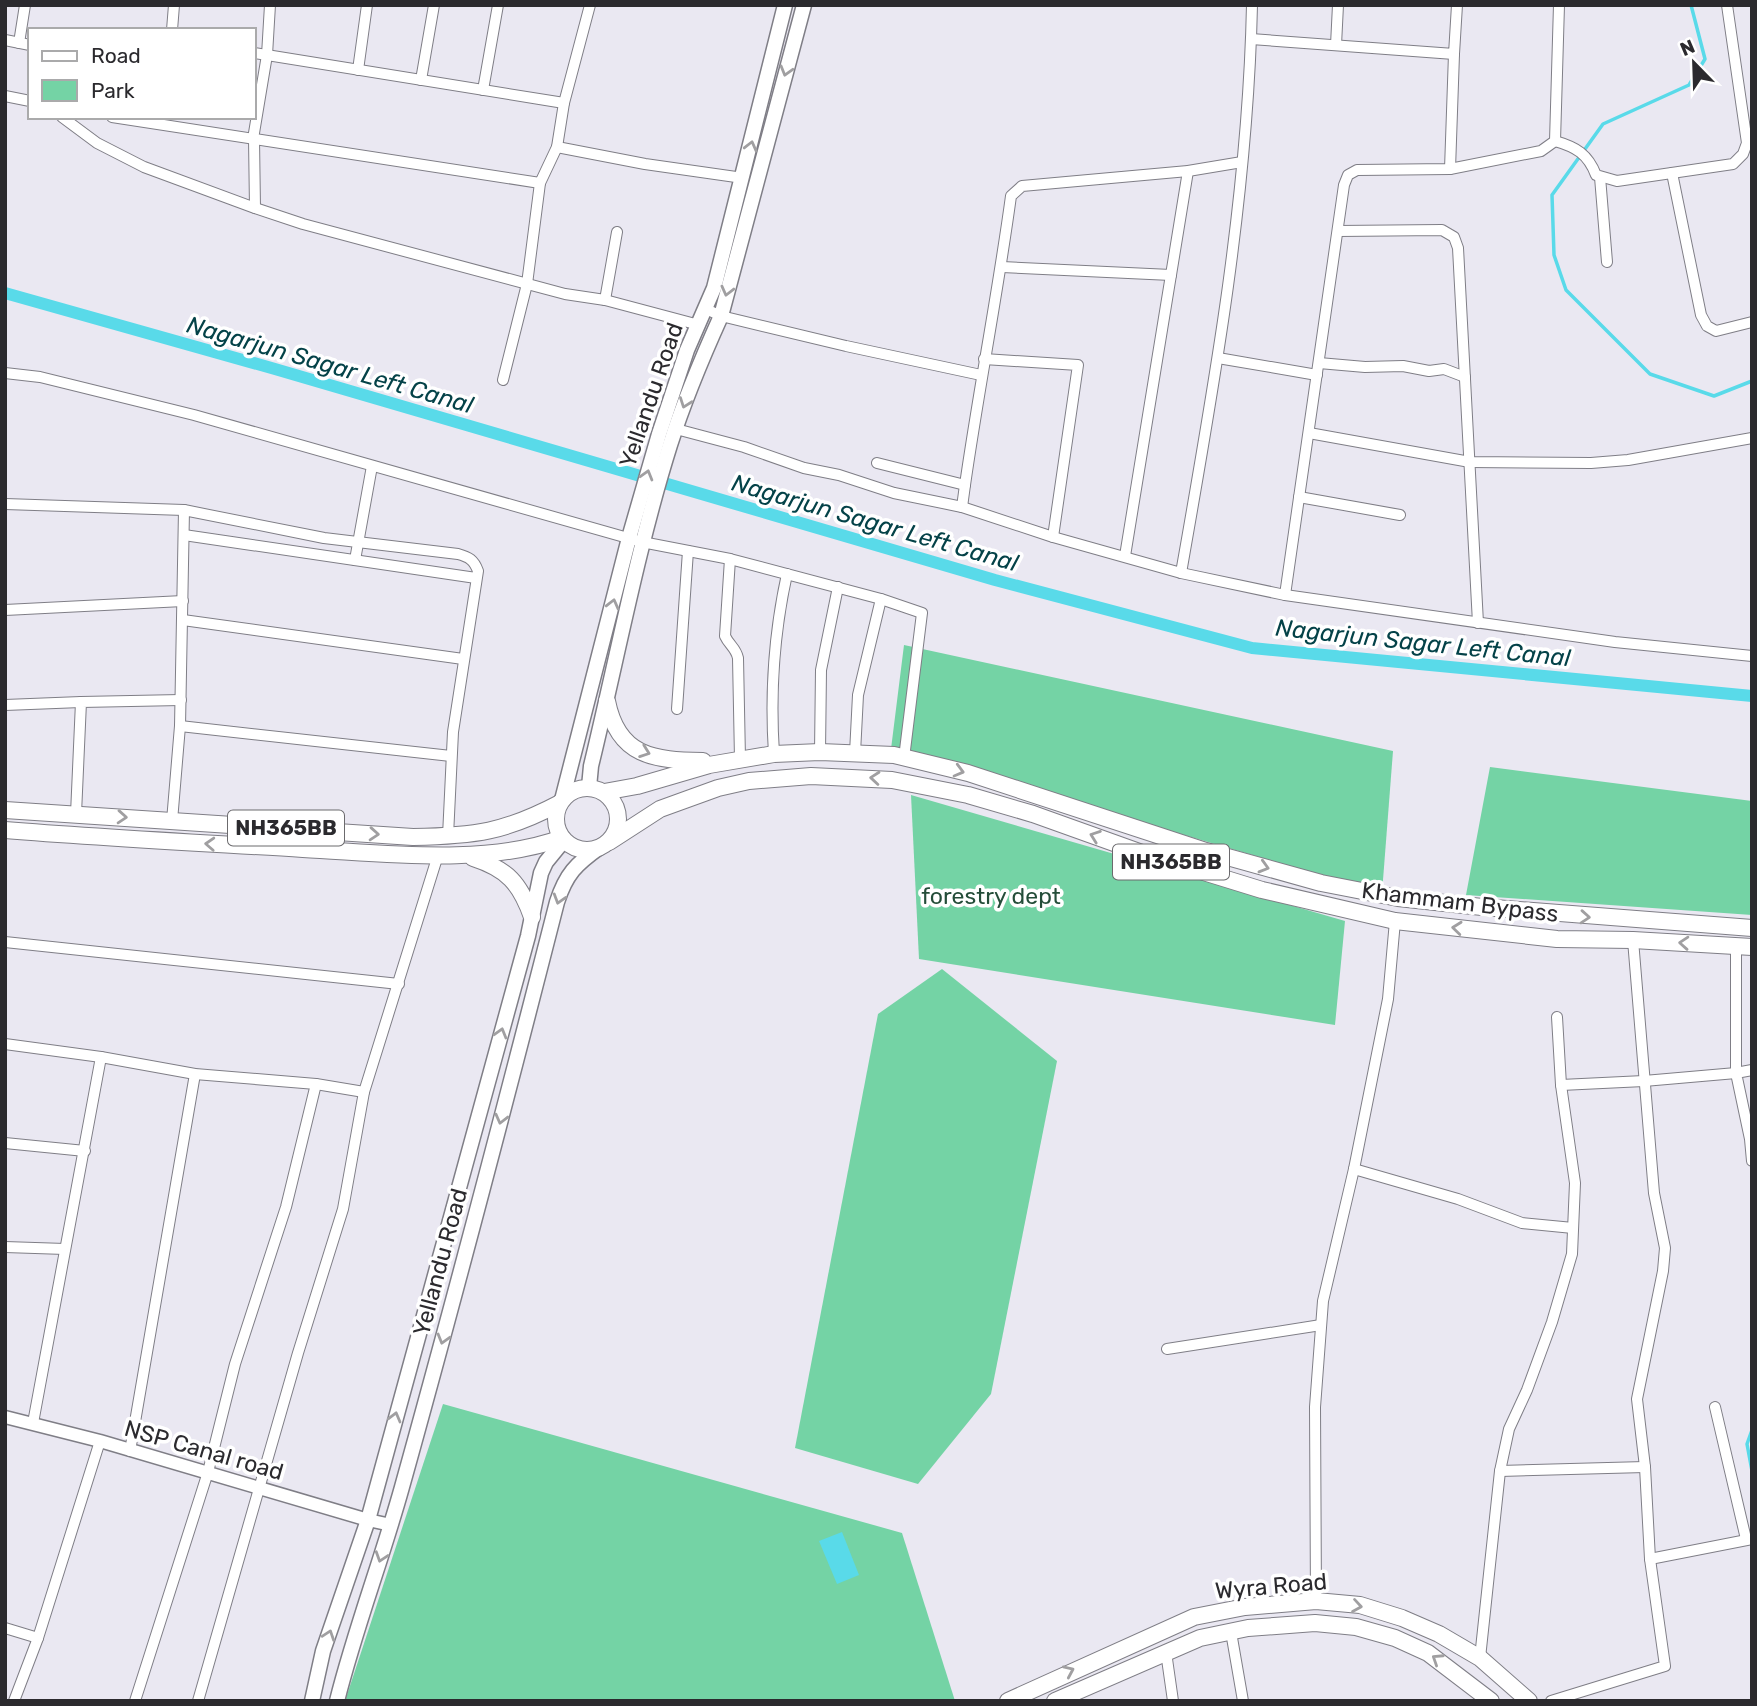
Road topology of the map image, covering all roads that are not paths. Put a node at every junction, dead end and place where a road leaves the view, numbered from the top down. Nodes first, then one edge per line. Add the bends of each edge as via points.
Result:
1 (25, 5) edge
2 (174, 5) edge
3 (270, 5) edge
4 (367, 5) edge
5 (435, 5) edge
6 (498, 5) edge
7 (590, 5) edge
8 (785, 5) edge
9 (804, 5) edge
10 (1252, 5) edge
11 (1338, 5) edge
12 (1457, 5) edge
13 (1559, 5) edge
14 (1727, 5) edge
15 (172, 28) edge
16 (1251, 39) junction
17 (5, 40) edge
18 (24, 44) edge
19 (1336, 46) junction
20 (256, 53) edge
21 (1454, 54) junction
22 (267, 55) junction
23 (358, 70) junction
24 (421, 80) junction
25 (483, 90) junction
26 (5, 96) edge
27 (28, 101) edge
28 (564, 103) junction
29 (65, 119) edge
30 (125, 119) edge
31 (253, 139) junction
32 (1555, 141) junction
33 (557, 147) junction
34 (1242, 162) junction
35 (1450, 169) junction
36 (1188, 171) junction
37 (1672, 173) junction
38 (1600, 177) junction
39 (743, 178) junction
40 (540, 183) junction
41 (256, 208) junction
42 (1338, 231) junction
43 (617, 232) dead end
44 (1607, 262) dead end
45 (1002, 267) junction
46 (1171, 275) junction
47 (527, 284) junction
48 (605, 300) junction
49 (706, 309) junction
50 (721, 316) junction
51 (1752, 321) edge
52 (699, 325) junction
53 (1219, 358) junction
54 (984, 359) junction
55 (1319, 363) junction
56 (5, 373) edge
57 (981, 375) junction
58 (1317, 375) junction
59 (1465, 377) junction
60 (503, 380) dead end
61 (1309, 433) junction
62 (668, 436) junction
63 (1752, 438) edge
64 (1470, 462) junction
65 (877, 463) dead end
66 (372, 466) junction
67 (965, 485) junction
68 (1299, 498) junction
69 (5, 503) edge
70 (962, 507) junction
71 (184, 510) junction
72 (1400, 514) dead end
73 (184, 535) junction
74 (1053, 537) junction
75 (636, 540) junction
76 (358, 542) junction
77 (688, 551) junction
78 (1125, 556) junction
79 (730, 559) junction
80 (355, 560) junction
81 (1181, 573) junction
82 (787, 574) junction
83 (477, 578) junction
84 (838, 587) junction
85 (1285, 595) junction
86 (881, 599) junction
87 (183, 601) junction
88 (5, 610) edge
89 (183, 620) junction
90 (1479, 622) junction
91 (1752, 656) edge
92 (463, 659) junction
93 (181, 700) junction
94 (607, 701) junction
95 (81, 702) junction
96 (5, 705) edge
97 (677, 709) dead end
98 (180, 726) junction
99 (820, 752) junction
100 (855, 753) junction
101 (774, 754) junction
102 (451, 756) junction
103 (904, 758) junction
104 (740, 759) junction
105 (596, 789) junction
106 (561, 801) junction
107 (5, 810) edge
108 (76, 814) junction
109 (172, 821) junction
110 (5, 830) edge
111 (448, 836) junction
112 (563, 839) junction
113 (604, 845) junction
114 (443, 854) junction
115 (532, 917) junction
116 (1395, 921) junction
117 (1752, 928) edge
118 (1633, 940) junction
119 (5, 942) edge
120 (1744, 947) edge
121 (399, 984) junction
122 (1557, 1017) dead end
123 (5, 1044) edge
124 (101, 1057) junction
125 (1752, 1070) edge
126 (1736, 1073) junction
127 (195, 1074) junction
128 (1644, 1081) junction
129 (316, 1084) junction
130 (1561, 1085) junction
131 (364, 1092) junction
132 (5, 1143) edge
133 (85, 1151) junction
134 (1752, 1161) edge
135 (1354, 1169) junction
136 (1573, 1228) junction
137 (5, 1247) edge
138 (65, 1249) junction
139 (1321, 1325) junction
140 (1167, 1349) dead end
141 (1715, 1407) dead end
142 (5, 1417) edge
143 (33, 1423) junction
144 (100, 1441) junction
145 (130, 1451) junction
146 (1645, 1467) junction
147 (1500, 1471) junction
148 (208, 1472) junction
149 (258, 1487) junction
150 (368, 1520) junction
151 (391, 1525) junction
152 (1749, 1539) edge
153 (1650, 1559) junction
154 (1316, 1601) junction
155 (1213, 1613) junction
156 (5, 1628) edge
157 (1223, 1633) junction
158 (38, 1638) junction
159 (1166, 1652) junction
160 (1480, 1658) junction
161 (14, 1701) edge
162 (135, 1701) edge
163 (198, 1701) edge
164 (312, 1701) edge
165 (337, 1701) edge
166 (1008, 1701) edge
167 (1055, 1701) edge
168 (1173, 1701) edge
169 (1243, 1701) edge
170 (1491, 1701) edge
171 (1529, 1701) edge
172 (1551, 1701) edge

1 - 18 street
2 - 15 street
3 - 22 street
4 - 23 street
5 - 24 street
6 - 25 street
7 - 28 street
39 -> 8 main road, Yellandu Road
9 -> 50 main road, Yellandu Road
10 - 16 street
11 - 19 street
12 - 21 street
13 - 32 street
14 - 37 street via 1747,143 1733,164
16 - 19 street
16 - 34 street
17 - 18 street
19 - 21 street
20 - 22 street
21 - 35 street
22 - 23 street
22 - 31 street
23 - 24 street
24 - 25 street
25 - 28 street
26 - 27 street
28 - 33 street
29 - 41 street via 97,144 144,167
30 - 31 street
31 - 40 street
31 - 41 street
32 - 35 street via 1541,151
32 - 38 street via 1576,147
33 - 39 street
33 - 40 street
34 - 36 street
34 - 53 street
35 - 42 street via 1357,170 1348,175 1344,185
36 - 45 street via 1022,186 1012,196
36 - 46 street
37 - 38 street via 1617,181
37 - 51 street via 1701,315 1716,331
38 - 44 street
39 - 49 main road, Yellandu Road
40 - 47 street
41 - 47 street
42 - 55 street
42 - 59 street via 1442,230 1454,237
43 - 48 street
45 - 46 street
45 - 54 street
46 - 78 street
47 - 48 street
47 - 60 street
48 - 52 street
49 - 50 street
49 - 52 main road, Yellandu Road
50 - 57 street
50 -> 62 main road, Yellandu Road
52 - 62 main road, Yellandu Road via 687,350
53 - 58 street
53 - 81 street
54 - 57 street
54 - 74 street via 1078,365
55 - 58 street
55 - 59 street via 1444,369
56 - 66 street via 40,377 194,415
57 - 67 street
58 - 61 street
59 - 64 street
61 - 64 street
61 - 68 street
62 - 70 street via 744,447 894,493
62 - 75 main road, Yellandu Road
63 - 64 street via 1628,460
64 - 90 street
65 - 67 street
66 - 75 street
66 - 76 street
67 - 70 street
68 - 72 street
68 - 85 street
69 - 71 street
70 - 74 street
71 - 73 street
71 - 76 street
73 - 80 street
73 - 87 street
74 - 78 street
75 - 77 street
75 - 94 main road, Yellandu Road
106 -> 75 main road, Yellandu Road
76 - 80 street
76 - 83 street via 469,557 475,562
77 - 79 street
77 - 97 street
78 - 81 street
79 - 82 street
79 - 104 street via 725,636 738,658
80 - 83 street
81 - 85 street
82 - 84 street
82 - 101 street via 779,609
83 - 92 street
84 - 86 street
84 - 99 street via 821,670
85 - 90 street
86 - 100 street via 858,695
86 - 103 street via 922,613
87 - 88 street
87 - 89 street
89 - 92 street
89 - 93 street
90 - 91 street
92 - 102 street
93 - 95 street
93 - 98 street
94 -> 104 main road via 614,728 632,747 647,754 681,760
94 - 105 main road, Yellandu Road via 591,766
95 - 96 street
95 - 108 street
98 - 102 street
98 - 109 street
99 - 100 main road, Khammam Bypass / NH365BB
99 - 101 main road, Khammam Bypass / NH365BB
100 - 103 main road, Khammam Bypass / NH365BB
101 - 104 main road, Khammam Bypass / NH365BB
102 - 111 street
103 -> 117 main road, Khammam Bypass / NH365BB via 968,773 1206,851 1321,883 1470,906
104 - 105 main road, Khammam Bypass / NH365BB via 626,789
105 - 106 main road, NH365BB via 574,790
105 - 113 main road via 611,798 619,816
106 - 111 main road, NH365BB via 496,831
106 - 112 main road via 556,821
107 - 108 main road, NH365BB
108 -> 109 main road, NH365BB
109 -> 111 main road, NH365BB
114 -> 110 main road, NH365BB
112 - 113 main road, NH365BB via 581,850
112 - 114 main road, NH365BB via 509,851
112 - 115 main road, Yellandu Road via 546,862
116 -> 113 main road, Khammam Bypass / NH365BB via 1262,890 968,795 892,780 811,776 749,781 660,809
113 -> 151 main road, Yellandu Road via 577,864 557,902
114 - 115 main road via 481,860 505,872 520,890
114 - 121 street
150 -> 115 main road, Yellandu Road
118 -> 116 main road, Khammam Bypass / NH365BB via 1557,939
116 - 135 street via 1388,999
120 -> 118 main road, Khammam Bypass / NH365BB
118 - 128 street
119 - 121 street
120 - 126 street
121 - 131 street
122 - 130 street
123 - 124 street
124 - 127 street
124 - 133 street
125 - 126 street
126 - 128 street
126 - 134 street
127 - 129 street
127 - 145 street
128 - 130 street
128 - 146 street via 1664,1248 1637,1399
129 - 131 street
129 - 148 street via 286,1207 235,1364
130 - 136 street via 1575,1183
131 - 149 street via 342,1209
132 - 133 street
133 - 138 street
135 - 136 street via 1522,1223
135 - 139 street
136 - 147 street via 1572,1254 1552,1322 1509,1429
137 - 138 street
138 - 143 street
139 - 140 street
139 - 154 street via 1315,1406
141 - 152 street
142 - 143 street, NSP Canal road
143 - 144 street, NSP Canal road
144 - 145 street, NSP Canal road
144 - 158 street
145 - 148 street, NSP Canal road
146 - 147 street
146 - 153 street
147 - 160 street
148 - 149 street, NSP Canal road
148 - 162 street
149 - 150 street, NSP Canal road
149 - 163 street
150 - 151 street, NSP Canal road
164 -> 150 main road, Yellandu Road via 323,1651
151 -> 165 main road, Yellandu Road
152 - 153 street
153 - 172 street via 1665,1667
154 - 155 main road, Wyra Road
154 -> 160 main road, Wyra Road via 1360,1605 1402,1618
155 - 157 main road
166 -> 155 main road, Wyra Road via 1157,1632
156 - 158 street
157 - 159 main road, Wyra Road
157 - 169 street
170 -> 157 main road, Wyra Road via 1428,1653 1356,1627 1315,1623
158 - 161 street
159 - 167 main road, Wyra Road
159 - 168 street
160 - 171 main road, Wyra Road

